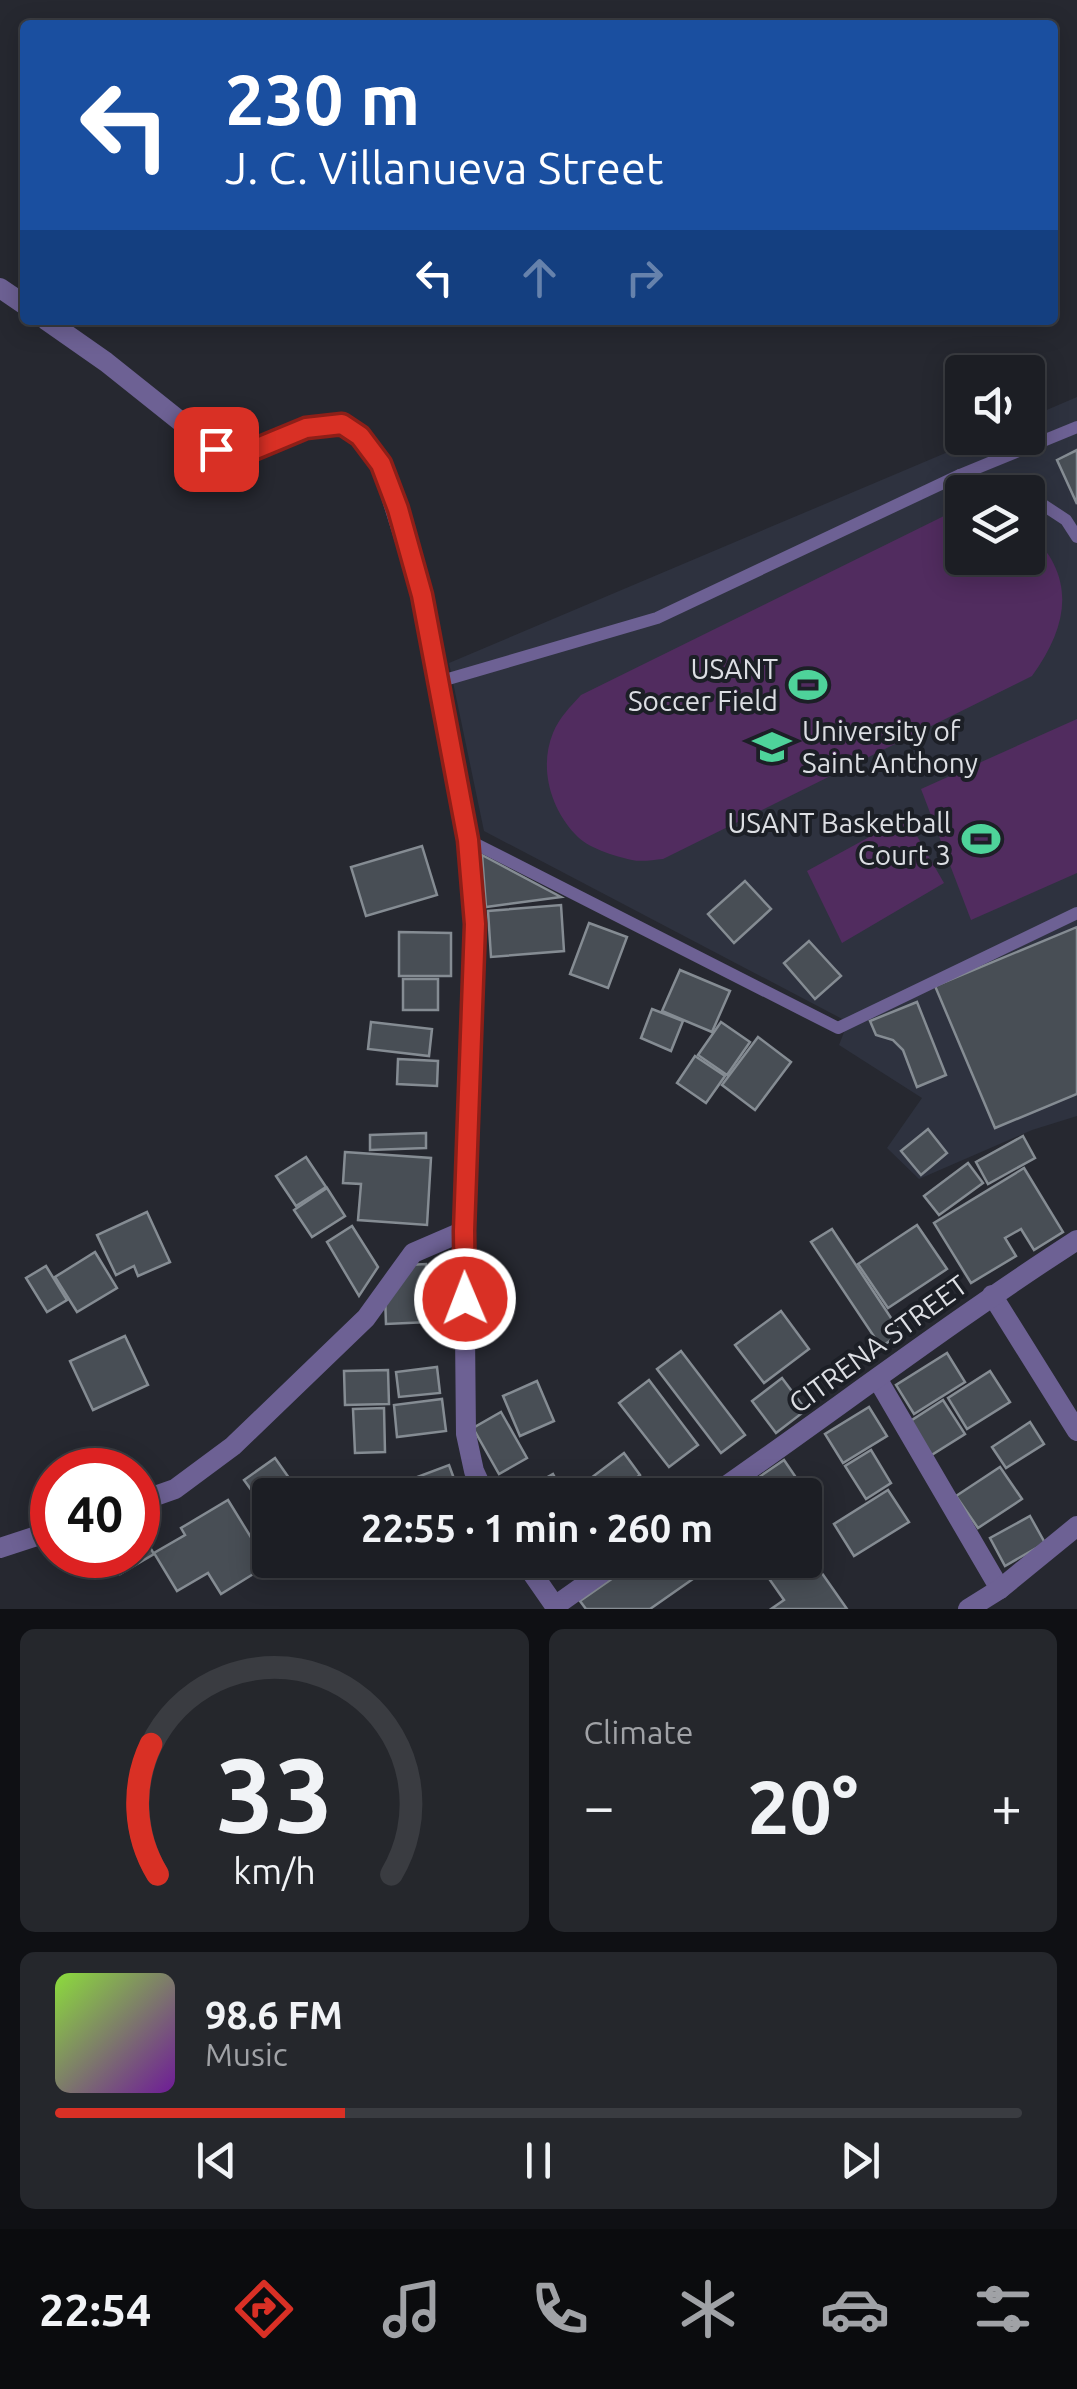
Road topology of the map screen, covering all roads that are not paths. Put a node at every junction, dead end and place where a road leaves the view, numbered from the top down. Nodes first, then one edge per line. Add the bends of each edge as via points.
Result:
1 (53, 325) edge
2 (1077, 427) edge
3 (962, 475) edge
4 (945, 483) edge
5 (1045, 506) edge
6 (1077, 537) edge
7 (438, 682) junction
8 (468, 840) junction
9 (1077, 913) edge
10 (464, 1231) junction
11 (1077, 1240) edge
12 (992, 1294) junction
13 (878, 1380) junction
14 (1077, 1431) edge
15 (477, 1478) edge
16 (737, 1478) edge
17 (160, 1494) edge
18 (1077, 1526) edge
19 (30, 1538) edge
20 (0, 1548) edge
21 (536, 1578) edge
22 (595, 1578) edge
23 (1000, 1589) junction
24 (556, 1607) edge
25 (968, 1609) edge

1 - 7 street via 216,449 241,455 306,428 342,424 360,436 381,464 398,509
2 - 3 lane
4 - 7 lane via 657,618
5 - 6 lane
7 - 8 street
8 - 9 lane via 838,1028
8 - 10 street via 475,924
10 - 15 street via 466,1434
10 - 17 street via 414,1253 366,1318 232,1446
11 - 12 street, CITRENA STREET
12 - 13 street, CITRENA STREET
12 - 14 street
13 - 16 street, CITRENA STREET
13 - 23 street
18 - 23 street
19 - 20 street
21 - 24 street
22 - 24 street
23 - 25 street

